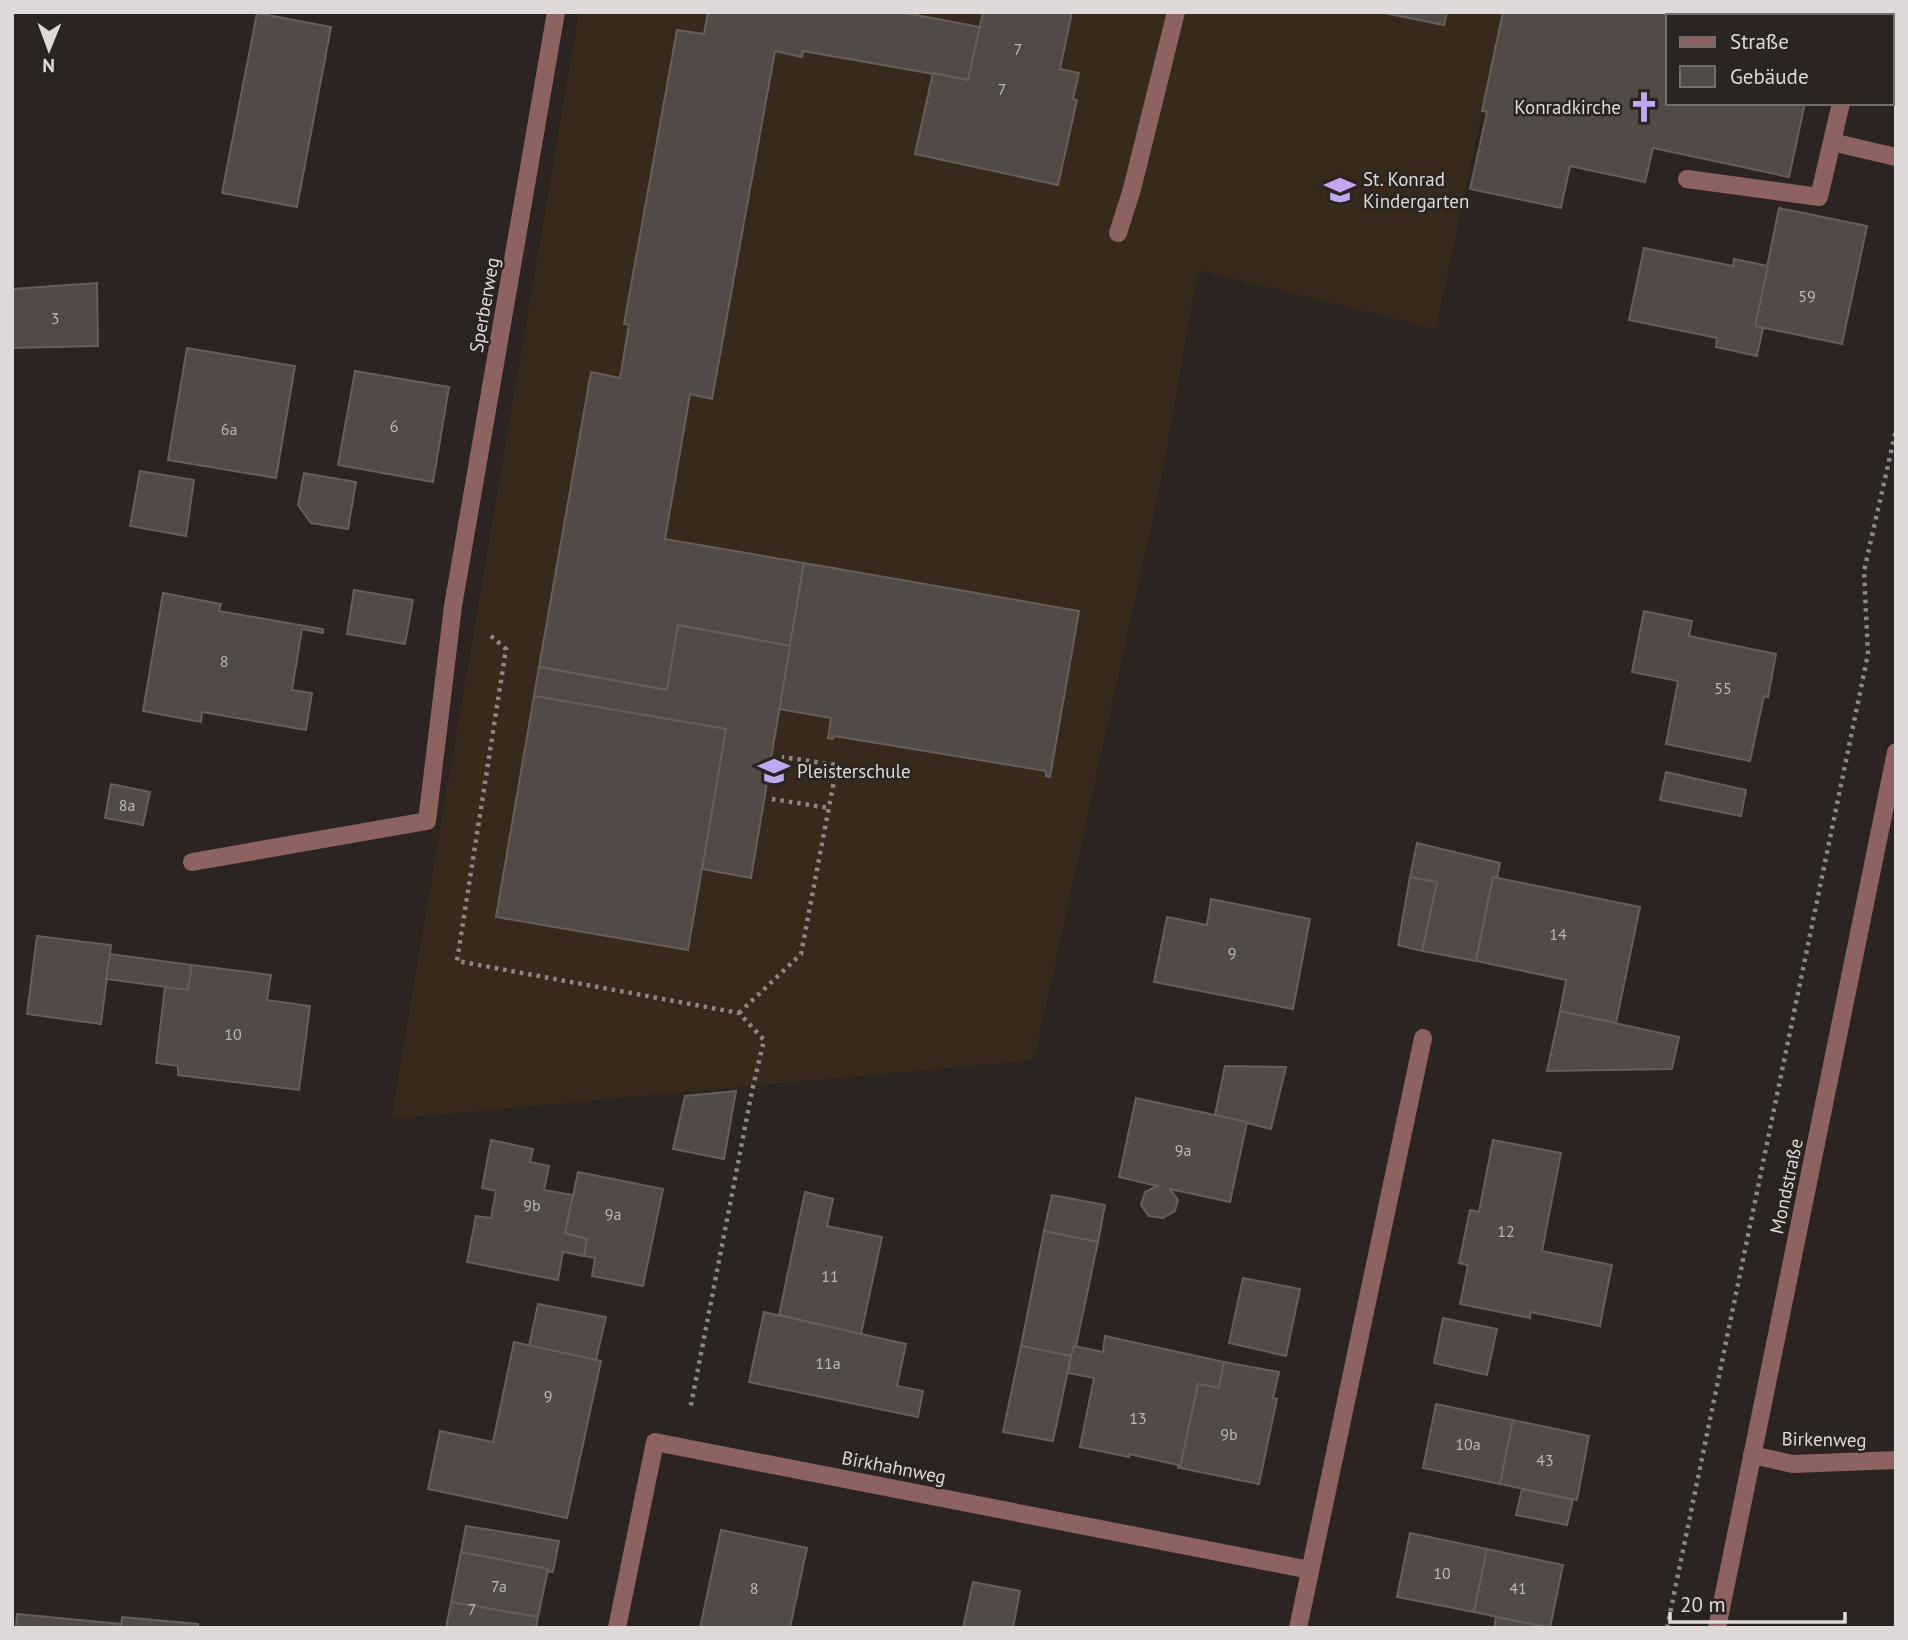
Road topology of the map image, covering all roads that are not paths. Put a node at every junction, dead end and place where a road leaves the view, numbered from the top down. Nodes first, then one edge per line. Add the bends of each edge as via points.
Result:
1 (556, 12) edge
2 (1176, 12) edge
3 (1841, 105) edge
4 (1832, 142) junction
5 (1896, 157) edge
6 (1687, 179) dead end
7 (1118, 233) dead end
8 (1896, 752) edge
9 (192, 862) dead end
10 (1423, 1038) dead end
11 (1752, 1455) junction
12 (1896, 1460) edge
13 (1310, 1570) junction
14 (617, 1628) edge
15 (1298, 1628) edge
16 (1717, 1628) edge

1 - 9 street, Sperberweg via 453,606 427,821
2 - 7 street
3 - 4 street
4 - 5 street
4 - 6 street via 1819,197
8 - 11 street, Mondstraße
10 - 13 street
11 - 12 street, Birkenweg via 1793,1464
11 - 16 street, Mondstraße
13 - 14 street, Birkhahnweg via 655,1442
13 - 15 street

